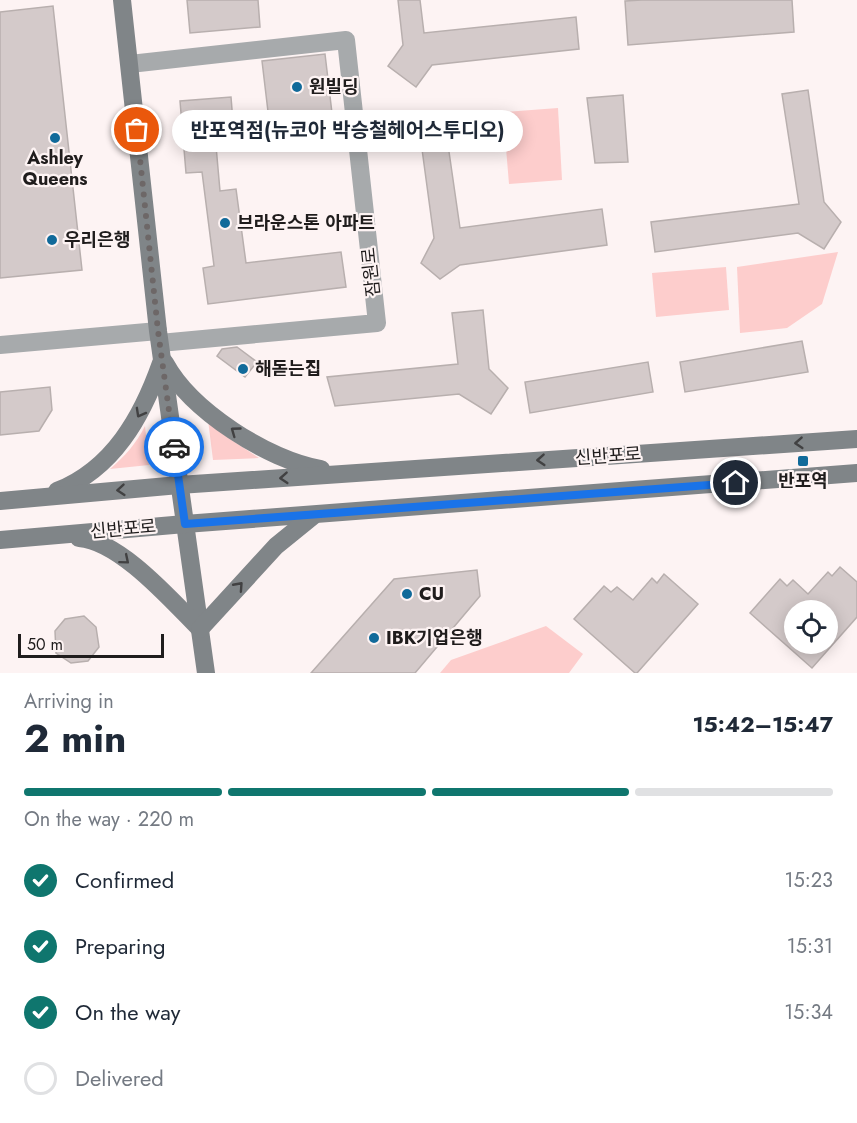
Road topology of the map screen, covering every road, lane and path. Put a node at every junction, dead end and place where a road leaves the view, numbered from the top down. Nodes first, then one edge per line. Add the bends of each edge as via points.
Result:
1 (122, 0) edge
2 (130, 64) junction
3 (160, 344) junction
4 (0, 345) edge
5 (857, 439) edge
6 (857, 473) edge
7 (347, 474) junction
8 (179, 485) junction
9 (40, 497) junction
10 (0, 501) edge
11 (315, 515) junction
12 (185, 524) junction
13 (31, 538) junction
14 (0, 540) edge
15 (200, 629) junction
16 (206, 673) edge

1 - 2 main road
2 - 3 main road
2 - 3 street, 잠원로 via 346,40 377,323
3 - 4 street, 잠원로
7 -> 3 main road via 297,464 250,442 187,393 170,374
3 - 8 main road
3 -> 9 main road via 143,408 110,455 82,479
5 -> 7 main road, 신반포로
6 - 11 main road, 신반포로
7 -> 8 main road, 신반포로
8 -> 9 main road, 신반포로
8 - 12 main road
9 - 10 main road, 신반포로
11 - 12 main road, 신반포로
15 -> 11 main road via 276,546
12 - 13 main road, 신반포로
12 - 15 main road
13 - 14 main road, 신반포로
13 -> 15 main road via 83,539 111,548
15 - 16 main road

